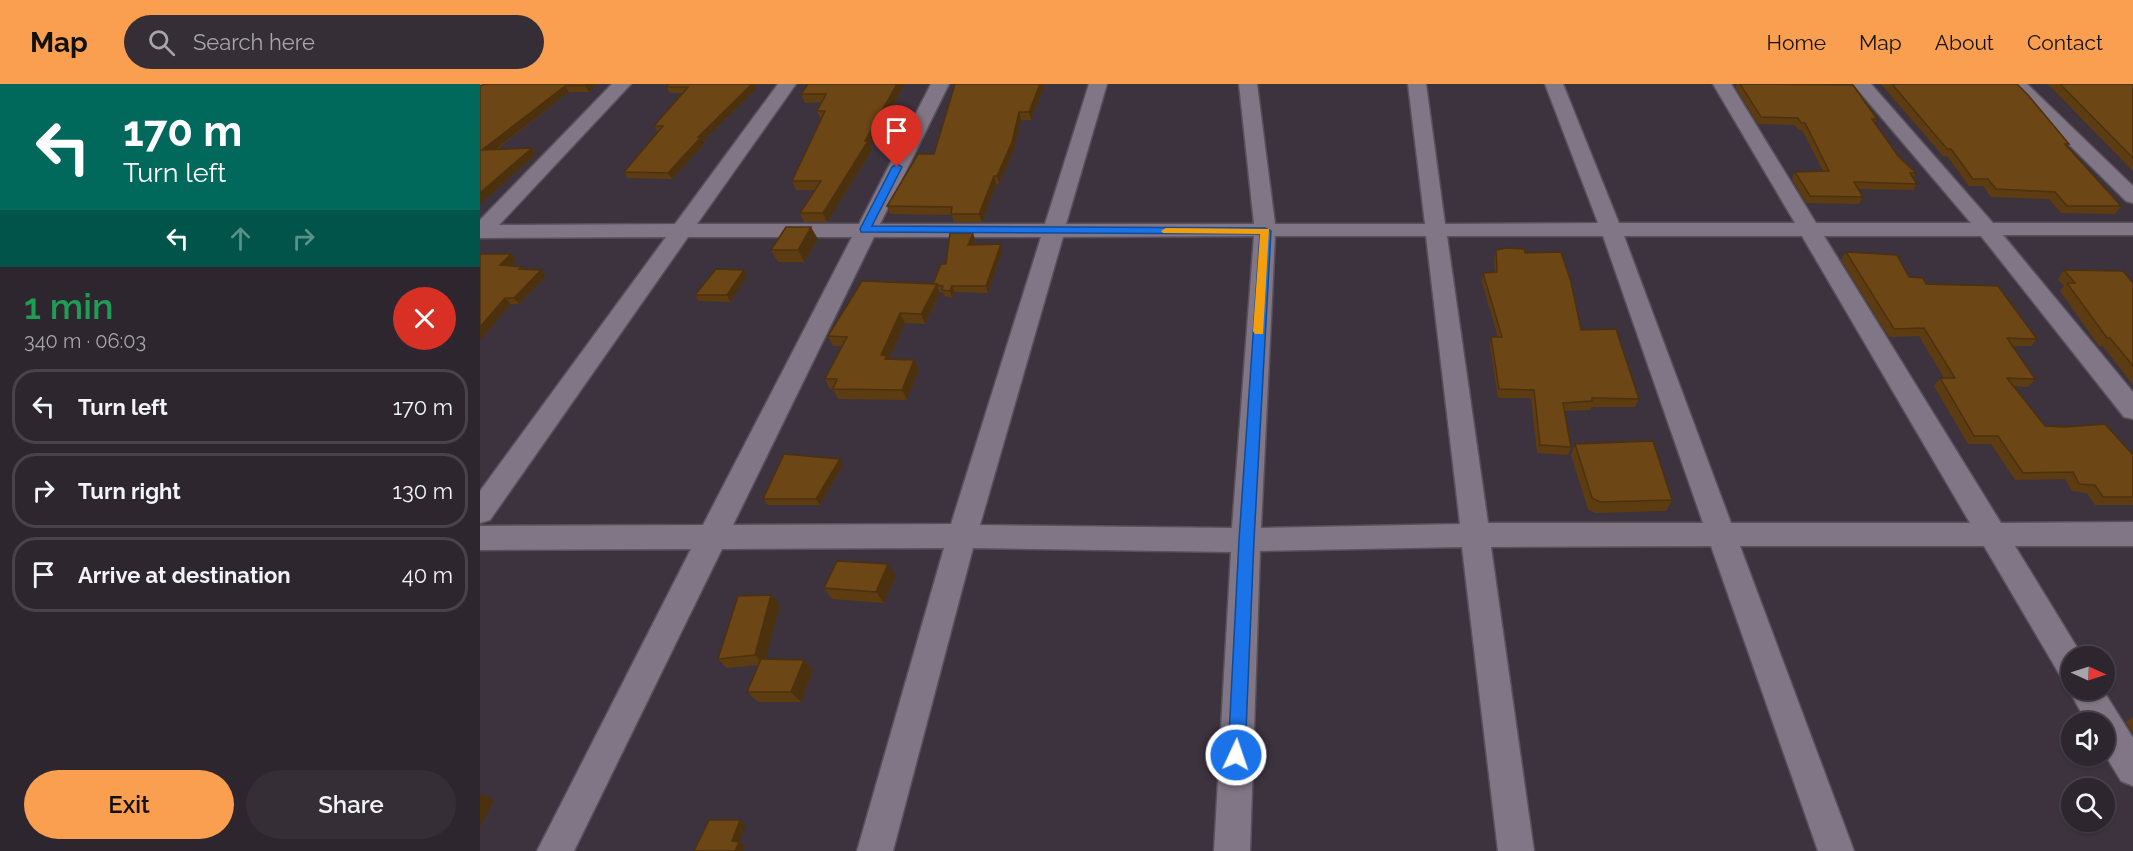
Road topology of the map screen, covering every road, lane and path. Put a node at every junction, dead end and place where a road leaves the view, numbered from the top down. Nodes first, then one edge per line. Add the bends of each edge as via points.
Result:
1 (621, 84) edge
2 (787, 84) edge
3 (940, 84) edge
4 (1098, 84) edge
5 (1248, 84) edge
6 (1417, 84) edge
7 (1554, 84) edge
8 (1722, 84) edge
9 (1862, 84) edge
10 (2017, 84) edge
11 (2133, 198) edge
12 (865, 229) junction
13 (1436, 230) junction
14 (1611, 230) junction
15 (1810, 230) junction
16 (1987, 230) junction
17 (2133, 230) edge
18 (480, 231) edge
19 (680, 231) junction
20 (1055, 231) junction
21 (1265, 231) junction
22 (2133, 410) edge
23 (480, 512) edge
24 (1992, 534) junction
25 (2133, 534) edge
26 (1476, 535) junction
27 (1722, 535) junction
28 (962, 536) junction
29 (711, 537) junction
30 (480, 538) edge
31 (1246, 540) junction
32 (2061, 649) edge
33 (2091, 700) edge
34 (2133, 769) edge
35 (555, 851) edge
36 (875, 851) edge
37 (1232, 851) edge
38 (1516, 851) edge
39 (1836, 851) edge

1 - 18 street
2 - 19 street
3 - 12 street
4 - 20 street
5 - 21 street
6 - 13 street
7 - 14 street
8 - 15 street
9 - 16 street
10 - 11 street
12 - 19 street
12 - 20 street
12 - 29 street
13 - 14 street
13 - 21 street
13 - 26 street
14 - 15 street
14 - 27 street
15 - 16 street
15 - 24 street
16 - 17 street
16 - 22 street
18 - 19 street
19 - 23 street
20 - 21 street
20 - 28 street
21 - 31 street
24 - 25 street
24 - 27 street
24 - 32 street
26 - 27 street
26 - 31 street
26 - 38 street
27 - 39 street
28 - 29 street
28 - 31 street
28 - 36 street
29 - 30 street
29 - 35 street
31 - 37 street
33 - 34 street

